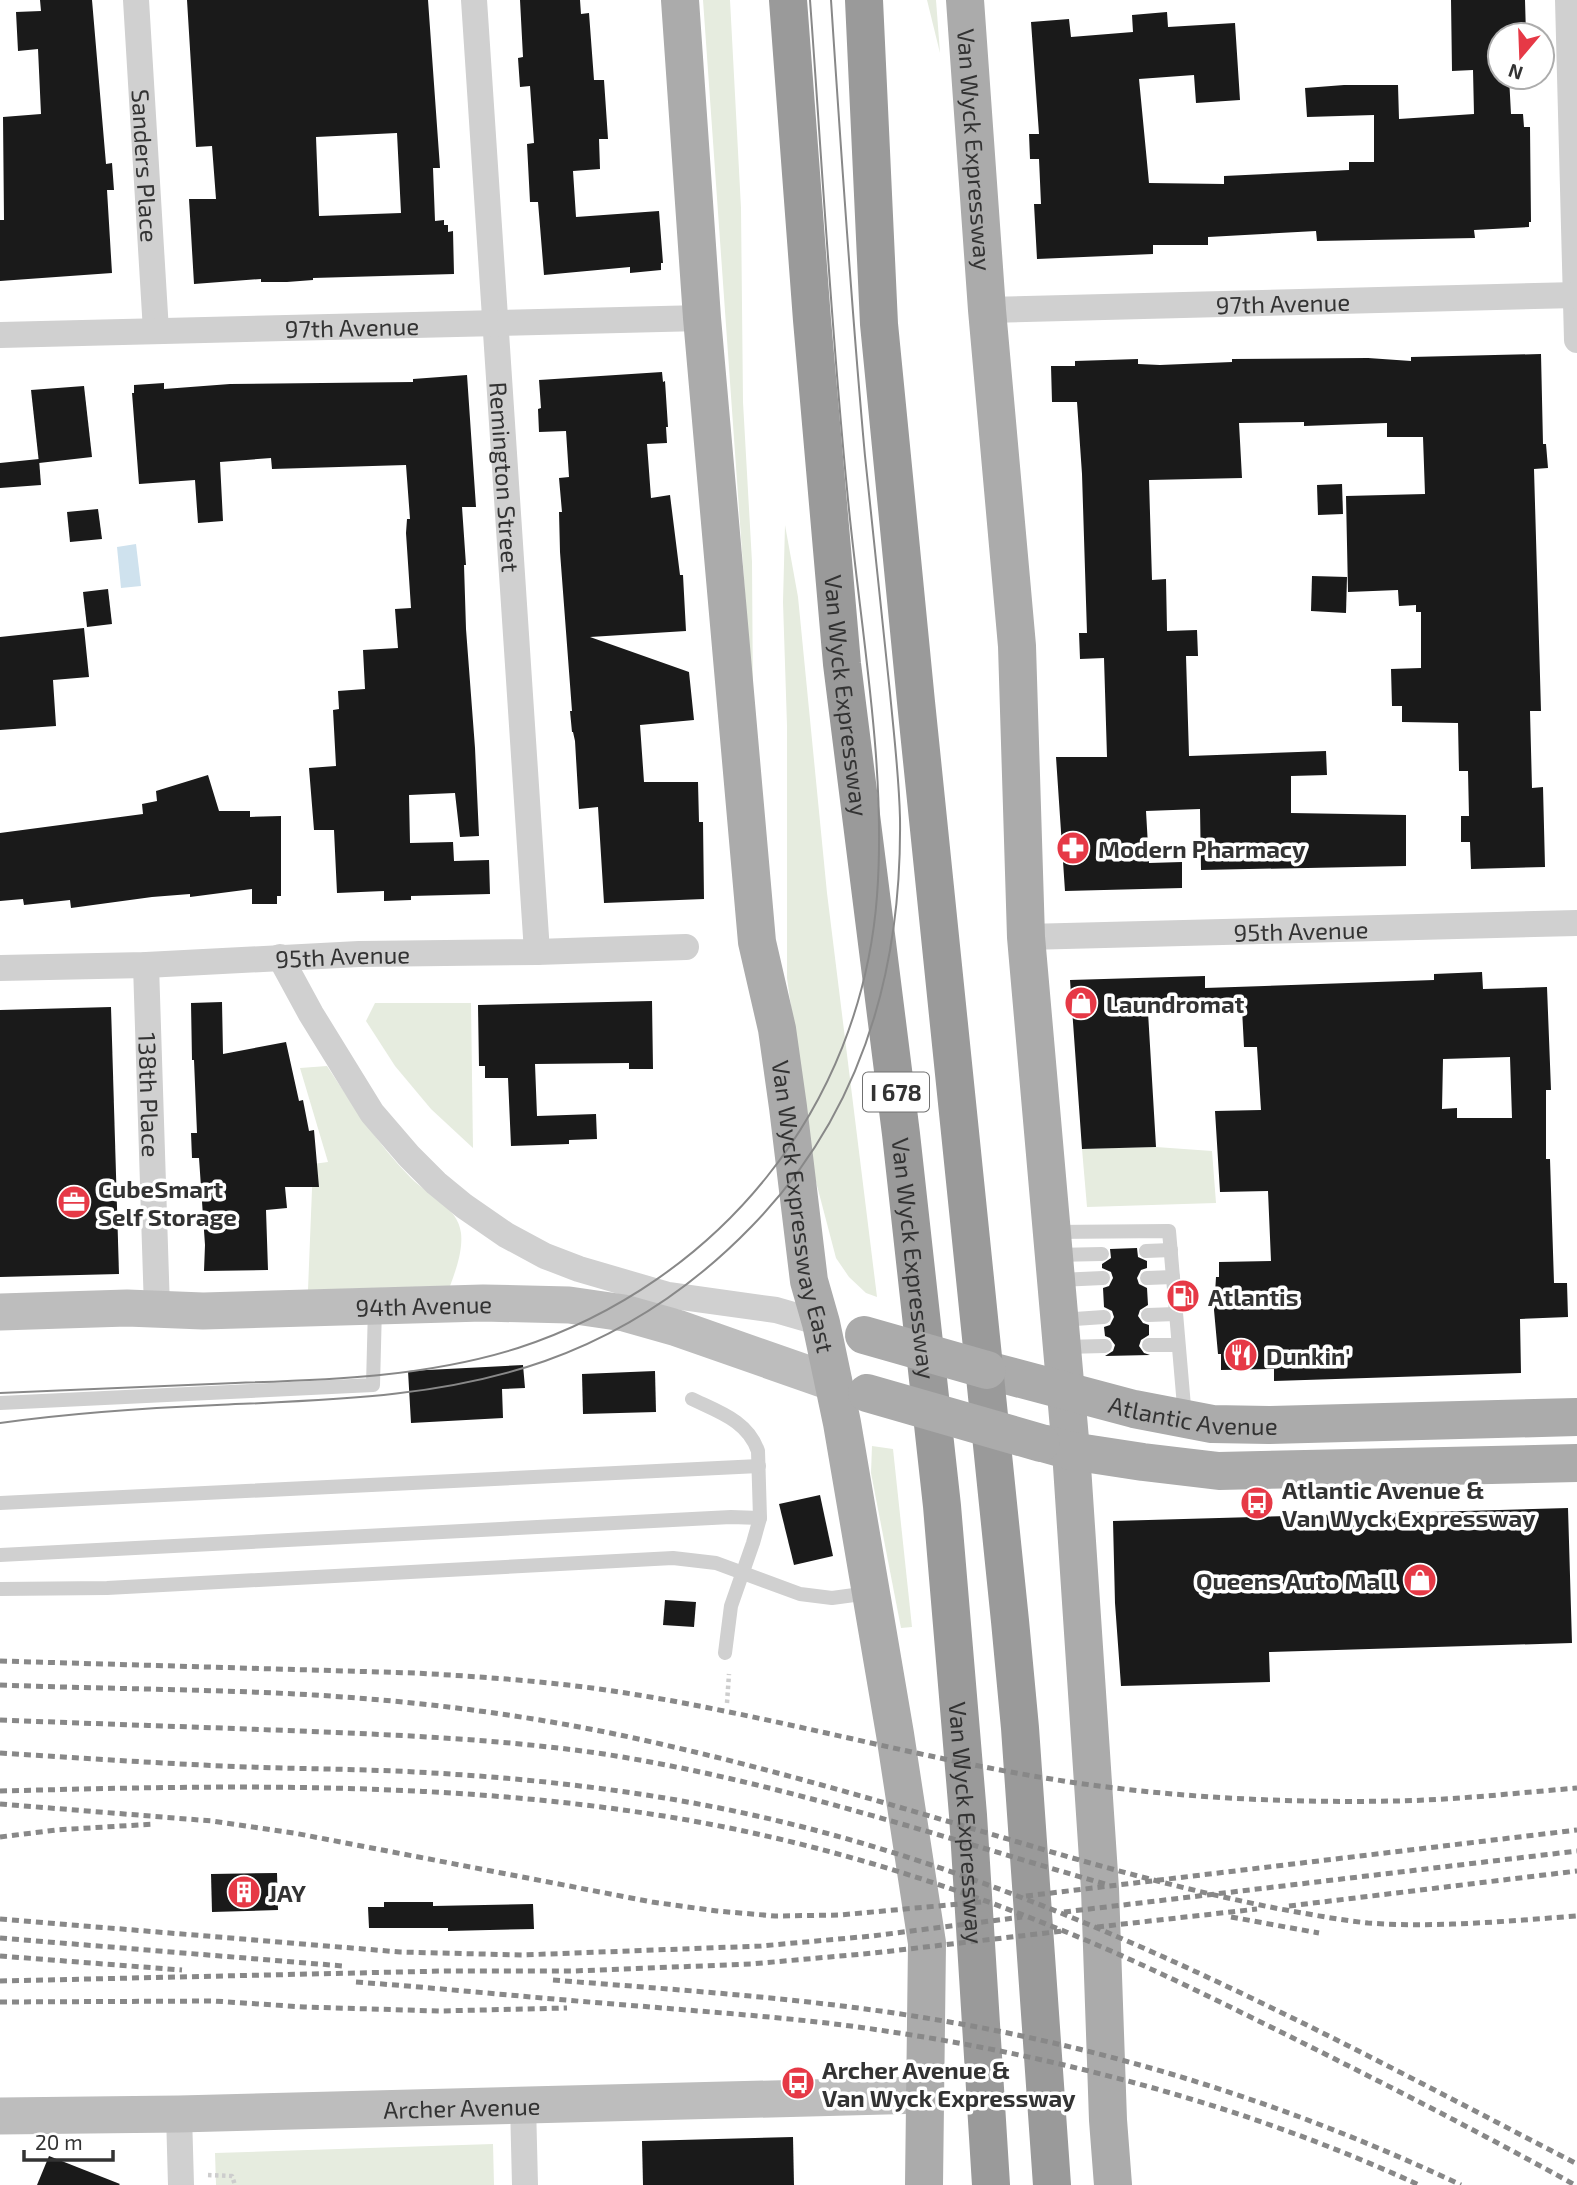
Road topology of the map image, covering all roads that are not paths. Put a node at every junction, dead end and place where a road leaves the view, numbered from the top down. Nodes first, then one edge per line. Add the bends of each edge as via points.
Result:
1 (136, 0) edge
2 (474, 0) edge
3 (680, 0) edge
4 (788, 0) edge
5 (864, 0) edge
6 (965, 0) edge
7 (1569, 0) edge
8 (1576, 295) edge
9 (987, 310) junction
10 (702, 318) junction
11 (496, 323) junction
12 (156, 331) junction
13 (0, 335) edge
14 (1577, 340) edge
15 (1577, 923) edge
16 (1026, 937) junction
17 (686, 947) dead end
18 (537, 952) junction
19 (280, 957) junction
20 (146, 965) junction
21 (0, 968) edge
22 (1171, 1250) junction
23 (1146, 1251) dead end
24 (1102, 1254) dead end
25 (1054, 1256) junction
26 (1173, 1277) junction
27 (1103, 1278) dead end
28 (1147, 1278) dead end
29 (375, 1306) junction
30 (157, 1309) junction
31 (0, 1312) edge
32 (1176, 1314) junction
33 (1148, 1315) dead end
34 (1104, 1317) dead end
35 (821, 1323) junction
36 (1061, 1333) junction
37 (1149, 1345) dead end
38 (1178, 1345) junction
39 (1105, 1346) dead end
40 (1048, 1387) junction
41 (850, 1388) junction
42 (692, 1399) dead end
43 (0, 1403) edge
44 (1577, 1417) edge
45 (1185, 1420) junction
46 (1056, 1447) junction
47 (1577, 1463) edge
48 (759, 1466) junction
49 (0, 1503) edge
50 (760, 1518) junction
51 (0, 1555) edge
52 (743, 1572) junction
53 (0, 1590) edge
54 (870, 1593) junction
55 (725, 1653) road end
56 (924, 2095) junction
57 (523, 2104) junction
58 (179, 2114) junction
59 (0, 2116) edge
60 (181, 2185) edge
61 (525, 2185) edge
62 (924, 2185) edge
63 (991, 2185) edge
64 (1052, 2185) edge
65 (1113, 2185) edge

1 - 12 street, Sanders Place
2 - 11 street, Remington Street
3 - 10 main road
4 - 63 highway, Van Wyck Expressway / I 678 via 842,664 942,1506 968,1815
5 - 64 highway, I 678 via 879,324 1010,1621
6 - 9 main road, Van Wyck Expressway
7 - 8 street
8 - 9 street, 97th Avenue
8 - 14 street
9 - 16 main road, Van Wyck Expressway via 1017,646
10 - 11 street, 97th Avenue
10 - 35 main road, Van Wyck Expressway East via 757,942 777,1029 809,1281
11 - 12 street, 97th Avenue
11 - 18 street, Remington Street
12 - 13 street, 97th Avenue
15 - 16 street, 95th Avenue
16 - 25 main road, Van Wyck Expressway
17 - 18 street, 95th Avenue
18 - 19 street, 95th Avenue
19 - 20 street, 95th Avenue
19 - 35 street via 372,1113 436,1183 506,1235 579,1269 668,1295 776,1310
20 - 21 street, 95th Avenue
20 - 30 street, 138th Place
22 - 23 lane
22 - 25 lane via 1169,1231
22 - 26 lane
24 - 25 lane
25 - 27 lane
25 - 36 main road, Van Wyck Expressway
26 - 28 lane
26 - 32 lane
29 - 30 street, 94th Avenue
29 - 41 street, 94th Avenue via 514,1303 624,1313
29 - 43 lane via 373,1385
30 - 31 street, 94th Avenue
32 - 33 lane
32 - 38 lane
34 - 36 lane
35 - 40 main road, Atlantic Avenue, bridge
35 - 41 main road, Van Wyck Expressway East
36 - 39 lane
36 - 40 main road, Van Wyck Expressway
37 - 38 lane
38 - 45 lane
40 - 45 main road, Atlantic Avenue
40 - 46 main road, Van Wyck Expressway
41 - 46 main road, Atlantic Avenue, bridge
41 - 54 main road, Van Wyck Expressway
42 - 48 lane via 733,1419 749,1433
44 - 45 main road, Atlantic Avenue via 1269,1426
46 - 47 main road, Atlantic Avenue via 1219,1471
46 - 65 main road, Van Wyck Expressway via 1100,1889
48 - 49 lane
48 - 50 lane
50 - 51 lane
50 - 52 lane
52 - 53 lane via 716,1563 661,1558 119,1588
52 - 54 lane via 815,1597
52 - 55 lane via 728,1618
54 - 56 main road, Van Wyck Expressway via 927,1943
56 - 57 street, Archer Avenue
56 - 62 main road, Van Wyck Expressway
57 - 58 street, Archer Avenue
57 - 61 street
58 - 59 street, Archer Avenue
58 - 60 street

